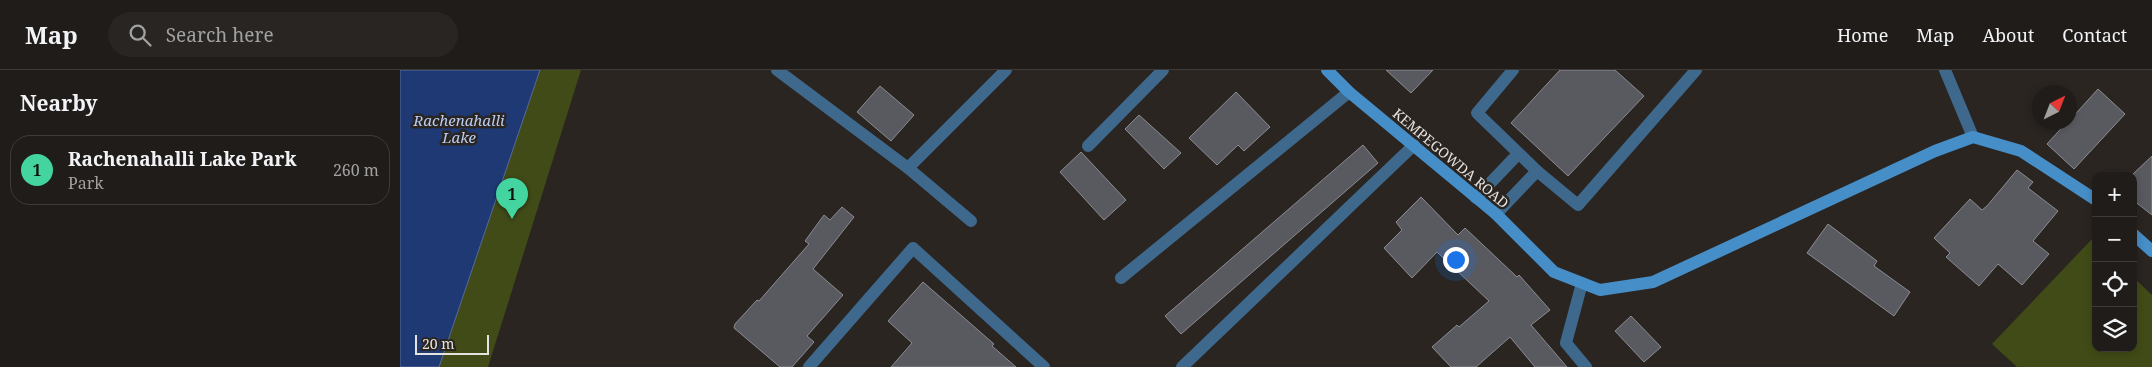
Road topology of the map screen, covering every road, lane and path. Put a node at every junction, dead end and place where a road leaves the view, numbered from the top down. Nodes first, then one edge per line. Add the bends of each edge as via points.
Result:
1 (777, 70) edge
2 (1006, 70) edge
3 (1163, 70) edge
4 (1327, 70) edge
5 (1513, 70) edge
6 (1696, 70) edge
7 (1945, 70) edge
8 (1349, 92) junction
9 (1972, 137) junction
10 (1414, 145) junction
11 (1088, 146) dead end
12 (1518, 154) junction
13 (908, 168) junction
14 (1537, 171) junction
15 (2092, 197) edge
16 (1476, 198) junction
17 (1496, 214) junction
18 (971, 221) dead end
19 (2137, 238) edge
20 (2152, 251) edge
21 (1121, 278) dead end
22 (1582, 283) junction
23 (1579, 365) edge
24 (809, 367) edge
25 (1044, 367) edge
26 (1182, 367) edge

1 - 13 street
2 - 13 street
3 - 11 street
4 - 8 street, KEMPEGOWDA ROAD
5 - 12 street via 1477,113
6 - 14 street via 1578,205
7 - 9 street
8 - 10 street, KEMPEGOWDA ROAD
8 - 21 street
9 - 15 street via 2021,151
9 - 22 street via 1653,282 1600,290
10 - 16 street, KEMPEGOWDA ROAD
10 - 26 street
12 - 14 street
12 - 16 street
13 - 18 street
14 - 17 street
16 - 17 street, KEMPEGOWDA ROAD
17 - 22 street, KEMPEGOWDA ROAD via 1554,272
19 - 20 street
22 - 23 street via 1566,343
24 - 25 street via 913,248

